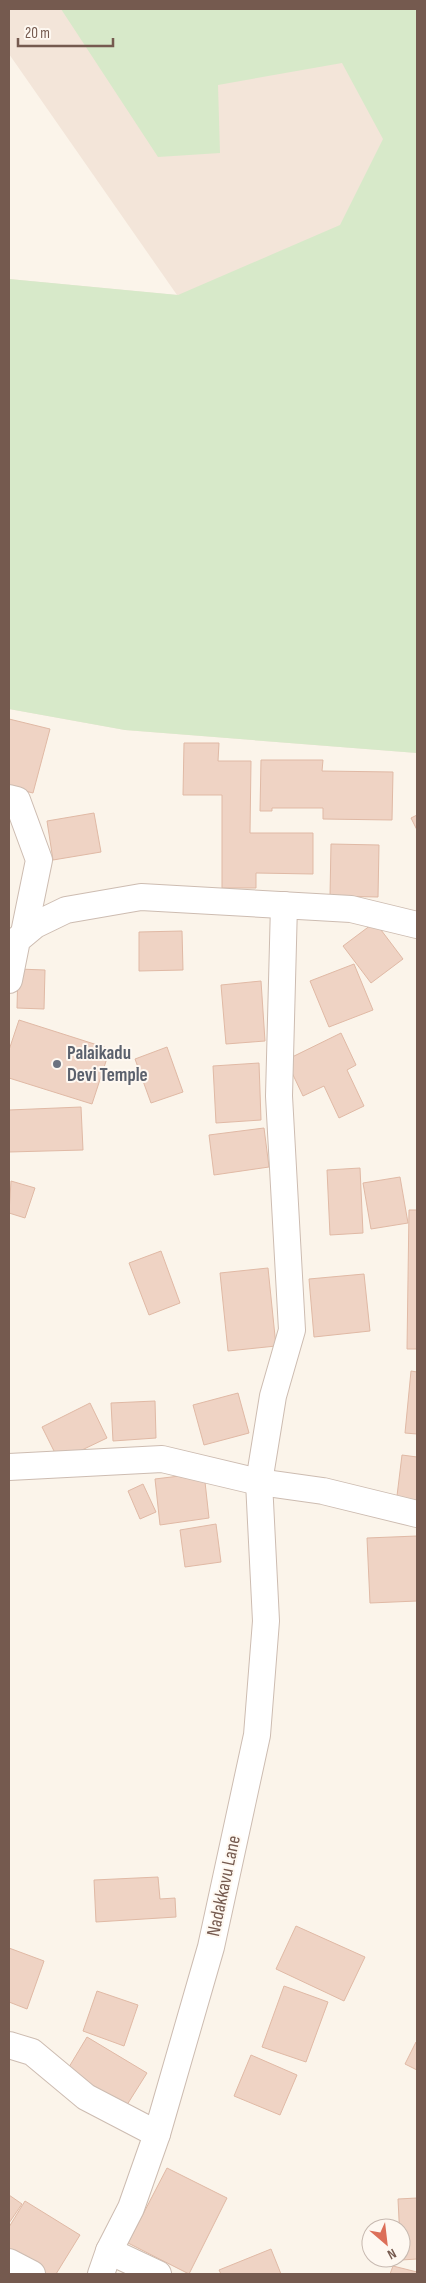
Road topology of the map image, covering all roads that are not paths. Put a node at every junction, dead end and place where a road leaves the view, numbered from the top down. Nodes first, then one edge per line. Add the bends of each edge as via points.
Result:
1 (9, 798) edge
2 (284, 905) junction
3 (417, 925) edge
4 (24, 933) junction
5 (9, 980) edge
6 (9, 1467) edge
7 (259, 1482) junction
8 (417, 1514) edge
9 (9, 2045) edge
10 (157, 2134) junction
11 (9, 2262) edge
12 (105, 2263) edge
13 (32, 2274) edge
14 (158, 2274) edge

1 - 4 street via 17,800 39,860
2 - 3 street via 351,909
2 - 4 street via 141,897 66,910
2 - 7 street, Nadakkavu Lane via 279,1096 292,1330 273,1396
4 - 5 street via 17,940
6 - 7 street via 162,1459
7 - 8 street via 323,1491
7 - 10 street, Nadakkavu Lane via 266,1622 257,1735 211,1947
9 - 10 street via 32,2052 86,2096
10 - 12 street, Nadakkavu Lane via 131,2208
11 - 13 street
12 - 14 street

